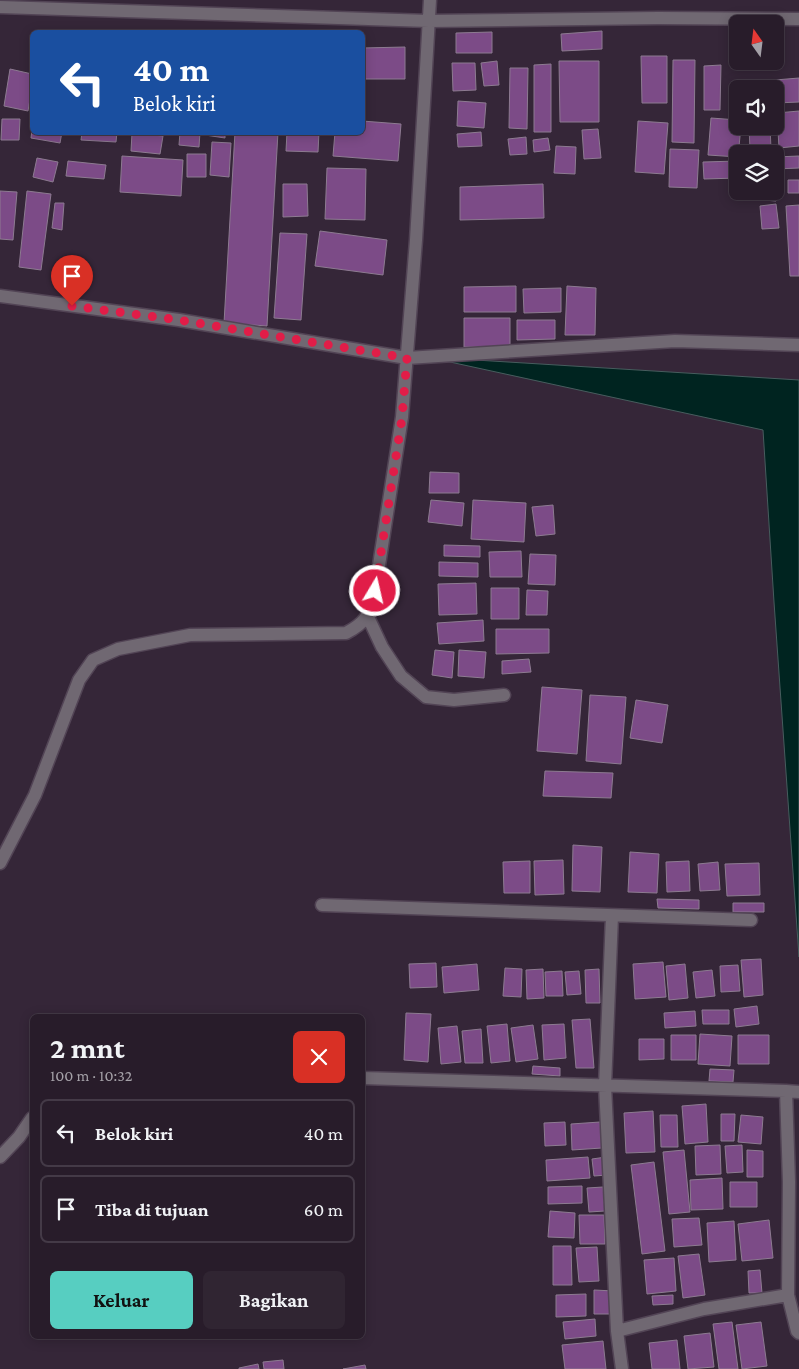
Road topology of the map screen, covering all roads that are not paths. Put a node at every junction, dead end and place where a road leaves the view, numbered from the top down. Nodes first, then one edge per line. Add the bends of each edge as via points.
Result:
1 (430, 0) edge
2 (0, 7) edge
3 (799, 18) edge
4 (429, 21) junction
5 (0, 296) edge
6 (799, 345) edge
7 (407, 358) junction
8 (368, 617) junction
9 (504, 695) dead end
10 (0, 863) edge
11 (322, 905) dead end
12 (612, 916) junction
13 (751, 920) dead end
14 (365, 1078) edge
15 (605, 1086) junction
16 (793, 1092) edge
17 (30, 1121) edge
18 (0, 1157) edge
19 (788, 1295) junction
20 (616, 1331) junction
21 (799, 1333) edge
22 (622, 1369) edge

1 - 4 street
2 - 4 street
3 - 4 street
4 - 7 street
5 - 7 street via 179,320
6 - 7 street via 674,341
7 - 8 street via 402,418 380,562
8 - 9 street via 401,676 426,696 454,700
8 - 10 street via 346,633 190,635 118,649 93,660 79,680 35,795
11 - 12 street
12 - 13 street
12 - 15 street
14 - 15 street
15 - 16 street
15 - 20 street
16 - 19 street
17 - 18 street
19 - 20 street via 704,1310
19 - 21 street
20 - 22 street

